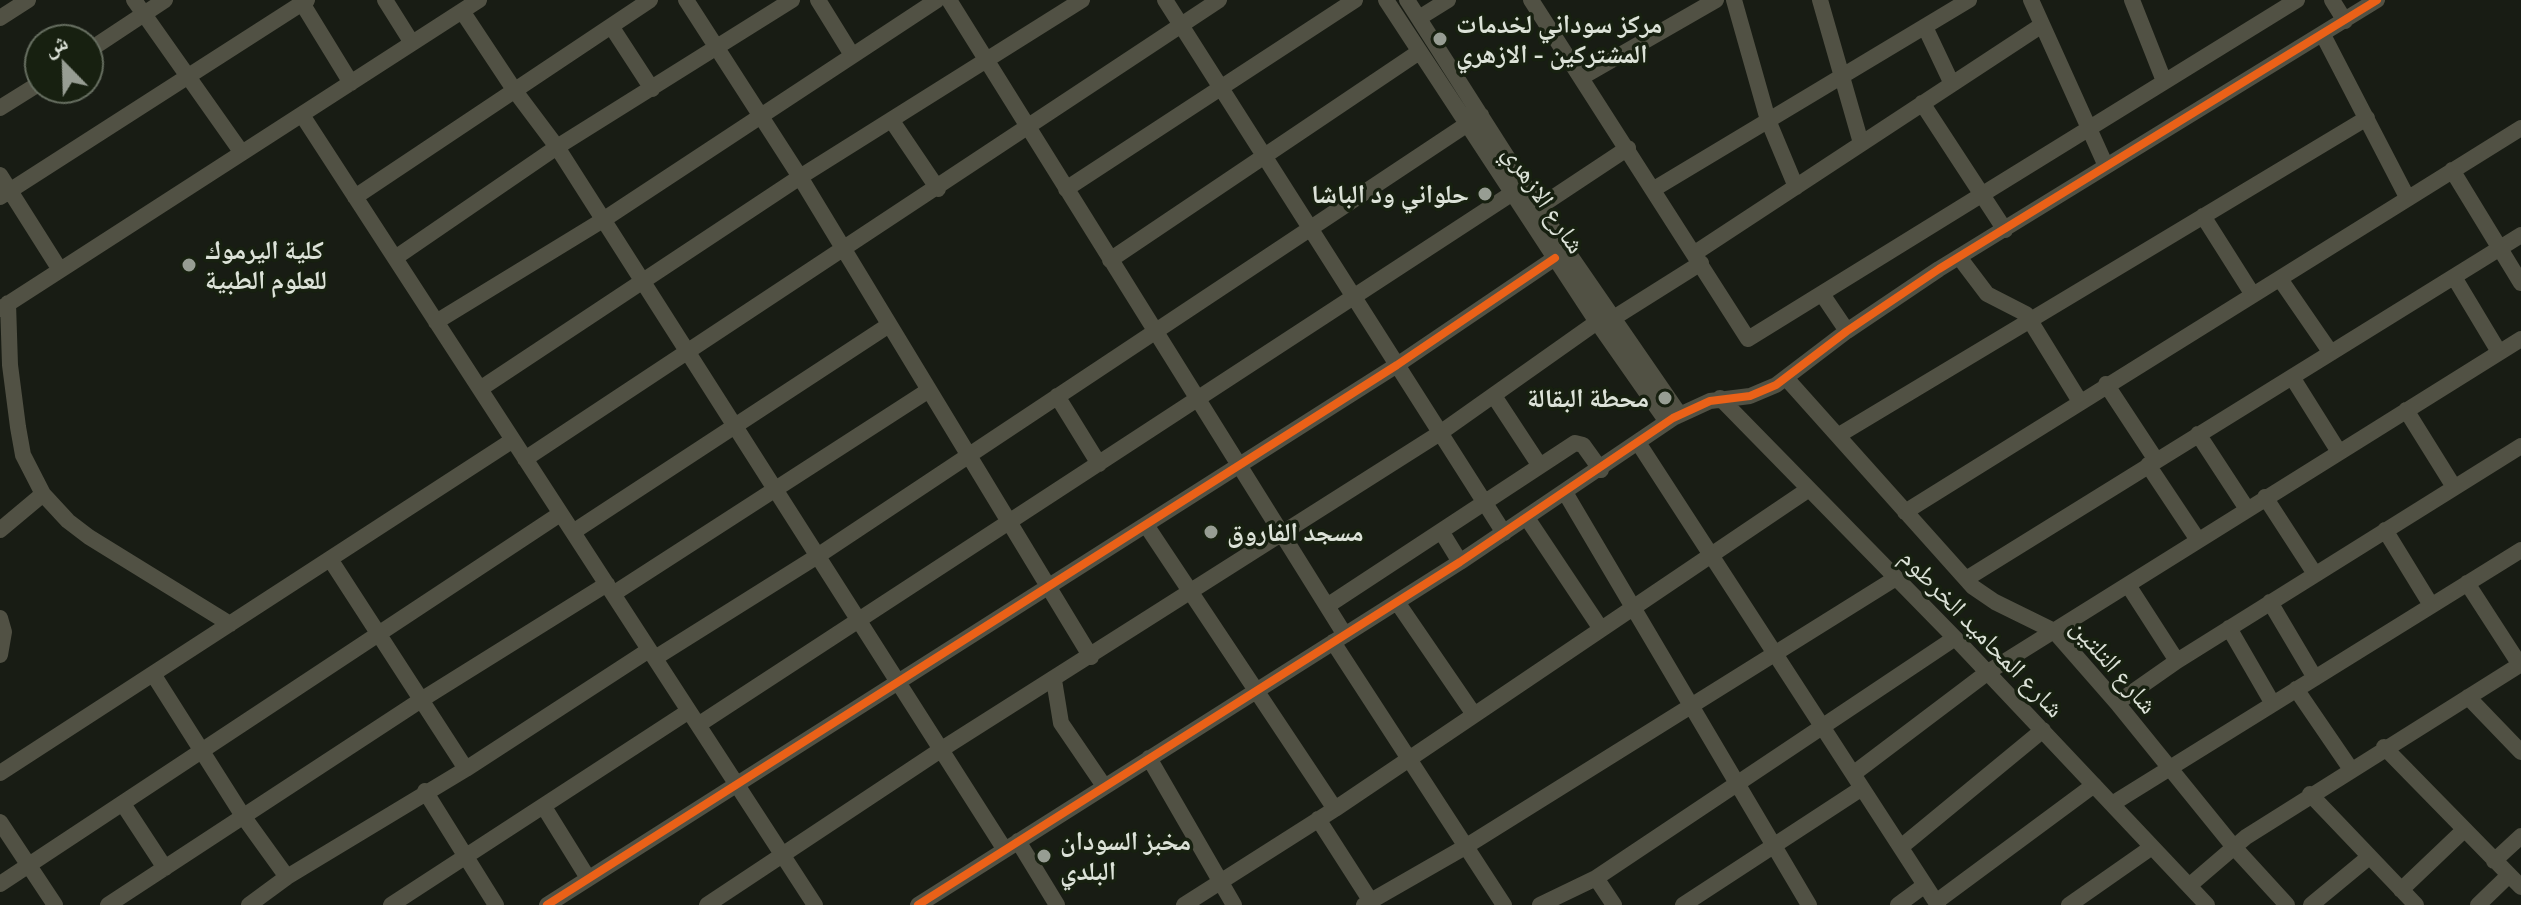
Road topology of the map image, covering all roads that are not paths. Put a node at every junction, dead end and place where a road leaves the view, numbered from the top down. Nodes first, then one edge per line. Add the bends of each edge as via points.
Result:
1 (28, 0) edge
2 (165, 0) edge
3 (385, 0) edge
4 (479, 0) edge
5 (650, 0) edge
6 (686, 0) edge
7 (792, 0) edge
8 (818, 0) edge
9 (937, 0) edge
10 (949, 0) edge
11 (1082, 0) edge
12 (1165, 0) edge
13 (1219, 0) edge
14 (1355, 0) edge
15 (1386, 0) edge
16 (1407, 0) edge
17 (1448, 0) edge
18 (1531, 0) edge
19 (1716, 0) edge
20 (1734, 0) edge
21 (1820, 0) edge
22 (1969, 0) edge
23 (2031, 0) edge
24 (2297, 0) edge
25 (2332, 0) edge
26 (2377, 0) edge
27 (2134, 1) edge
28 (304, 2) edge
29 (139, 7) edge
30 (462, 11) junction
31 (2, 13) edge
32 (1419, 18) junction
33 (2345, 21) junction
34 (1180, 25) junction
35 (2042, 25) junction
36 (611, 26) junction
37 (1925, 27) junction
38 (2323, 35) junction
39 (104, 37) edge
40 (412, 43) junction
41 (719, 48) junction
42 (1419, 52) junction
43 (852, 55) junction
44 (987, 62) junction
45 (188, 76) junction
46 (1582, 77) junction
47 (1842, 77) junction
48 (2164, 81) junction
49 (351, 83) junction
50 (1952, 84) junction
51 (652, 89) junction
52 (1222, 90) junction
53 (515, 91) junction
54 (24, 93) edge
55 (1922, 103) junction
56 (0, 108) edge
57 (760, 114) junction
58 (302, 115) junction
59 (2367, 118) junction
60 (1473, 119) junction
61 (1768, 120) junction
62 (892, 121) junction
63 (1029, 127) junction
64 (2521, 128) edge
65 (2089, 129) junction
66 (1861, 143) junction
67 (557, 147) junction
68 (1628, 148) junction
69 (242, 153) junction
70 (1265, 157) junction
71 (2106, 166) junction
72 (2452, 170) junction
73 (0, 175) edge
74 (800, 177) junction
75 (1796, 187) junction
76 (938, 189) junction
77 (1066, 189) junction
78 (1654, 189) junction
79 (5, 194) edge
80 (1511, 194) junction
81 (1982, 195) junction
82 (355, 197) junction
83 (2407, 197) junction
84 (1539, 207) junction
85 (2203, 216) junction
86 (603, 220) junction
87 (1311, 230) junction
88 (2005, 230) junction
89 (2521, 235) edge
90 (2500, 248) junction
91 (842, 251) junction
92 (1959, 257) junction
93 (395, 258) junction
94 (1555, 258) junction
95 (1698, 258) junction
96 (1110, 260) junction
97 (60, 270) junction
98 (2454, 277) junction
99 (2280, 279) junction
100 (641, 281) junction
101 (2521, 283) edge
102 (1822, 294) junction
103 (2253, 295) junction
104 (1354, 298) junction
105 (4, 306) edge
106 (2029, 319) junction
107 (1604, 321) junction
108 (436, 322) junction
109 (889, 325) junction
110 (1156, 331) junction
111 (1847, 331) junction
112 (2521, 339) edge
113 (686, 351) junction
114 (2499, 352) junction
115 (2331, 353) junction
116 (1397, 365) junction
117 (2292, 377) junction
118 (1786, 378) junction
119 (2106, 384) junction
120 (480, 389) junction
121 (929, 390) junction
122 (1057, 396) junction
123 (1494, 396) junction
124 (1720, 398) junction
125 (2079, 400) junction
126 (1197, 401) junction
127 (2406, 410) junction
128 (1673, 419) junction
129 (731, 426) junction
130 (1440, 433) junction
131 (2198, 434) junction
132 (1839, 435) junction
133 (513, 440) junction
134 (1639, 444) junction
135 (2521, 446) edge
136 (2339, 452) junction
137 (968, 454) junction
138 (525, 459) junction
139 (2152, 463) junction
140 (1099, 464) junction
141 (1240, 466) junction
142 (1540, 466) junction
143 (1601, 470) junction
144 (2454, 487) junction
145 (1809, 489) junction
146 (774, 492) junction
147 (43, 494) junction
148 (1566, 494) junction
149 (2265, 497) junction
150 (1485, 502) junction
151 (2247, 509) junction
152 (1905, 512) junction
153 (560, 514) junction
154 (1527, 518) junction
155 (1009, 522) junction
156 (1146, 525) junction
157 (0, 530) edge
158 (2385, 530) junction
159 (1441, 531) junction
160 (573, 532) junction
161 (1279, 533) junction
162 (1504, 533) junction
163 (2198, 540) junction
164 (2521, 550) edge
165 (1712, 553) junction
166 (816, 557) junction
167 (330, 559) junction
168 (1460, 562) junction
169 (2315, 574) junction
170 (1896, 578) junction
171 (1966, 579) junction
172 (2467, 583) junction
173 (1049, 585) junction
174 (2128, 585) junction
175 (610, 589) junction
176 (1189, 592) junction
177 (1397, 602) junction
178 (2270, 602) junction
179 (2431, 605) junction
180 (1327, 606) junction
181 (1634, 606) junction
182 (0, 618) edge
183 (858, 618) junction
184 (230, 624) junction
185 (2229, 628) junction
186 (1601, 629) junction
187 (2054, 631) junction
188 (379, 636) junction
189 (1955, 638) junction
190 (1339, 639) junction
191 (652, 654) junction
192 (1777, 654) junction
193 (0, 655) edge
194 (1091, 657) junction
195 (2177, 661) junction
196 (2520, 664) edge
197 (1988, 672) junction
198 (153, 674) junction
199 (2315, 678) junction
200 (1054, 680) junction
201 (900, 681) junction
202 (1258, 689) junction
203 (2296, 689) junction
204 (2468, 697) junction
205 (421, 700) junction
206 (2117, 703) junction
207 (2273, 704) junction
208 (1693, 706) junction
209 (1473, 713) junction
210 (694, 718) junction
211 (1823, 727) junction
212 (2043, 730) junction
213 (2384, 747) junction
214 (942, 749) junction
215 (201, 752) junction
216 (2521, 752) edge
217 (1149, 758) junction
218 (1408, 759) junction
219 (2350, 768) junction
220 (466, 769) junction
221 (2169, 770) junction
222 (0, 773) edge
223 (1857, 781) junction
224 (1738, 783) junction
225 (2094, 785) junction
226 (737, 786) junction
227 (1104, 786) junction
228 (425, 791) junction
229 (2310, 794) junction
230 (123, 804) junction
231 (2112, 804) junction
232 (544, 807) junction
233 (1335, 809) junction
234 (243, 816) junction
235 (1318, 819) junction
236 (0, 822) edge
237 (2464, 830) junction
238 (2521, 836) edge
239 (1011, 845) junction
240 (1773, 846) junction
241 (2233, 846) junction
242 (1465, 847) junction
243 (1901, 847) junction
244 (2152, 847) junction
245 (782, 854) junction
246 (2369, 857) junction
247 (466, 858) junction
248 (2494, 861) junction
249 (29, 867) junction
250 (165, 868) junction
251 (287, 877) junction
252 (588, 878) junction
253 (1596, 878) junction
254 (1220, 882) junction
255 (2515, 882) edge
256 (0, 884) edge
257 (1925, 885) junction
258 (2190, 885) junction
259 (2401, 890) junction
260 (1367, 903) edge
261 (2200, 903) edge
262 (1937, 904) edge
263 (55, 905) edge
264 (108, 905) edge
265 (249, 905) edge
266 (391, 905) edge
267 (496, 905) edge
268 (547, 905) edge
269 (707, 905) edge
270 (815, 905) edge
271 (918, 905) edge
272 (1057, 905) edge
273 (1184, 905) edge
274 (1234, 905) edge
275 (1504, 905) edge
276 (1540, 905) edge
277 (1614, 905) edge
278 (1683, 905) edge
279 (1809, 905) edge
280 (1898, 905) edge
281 (2069, 905) edge
282 (2287, 905) edge
283 (2311, 905) edge
284 (2416, 905) edge
285 (2478, 905) edge

1 - 31 street
2 - 29 street
3 - 40 street
4 - 30 street
5 - 36 street
6 - 41 street
7 - 41 street
8 - 43 street
9 - 43 street
10 - 44 street
11 - 44 street
12 - 34 street
13 - 34 street
14 - 52 street
15 - 42 street, شارع الازهري
16 - 32 street, شارع الازهري
17 - 32 street
18 - 46 street
19 - 46 street
20 - 61 street
21 - 47 street
22 - 37 street
23 - 35 street
24 - 48 street
25 - 33 street
26 - 33 street
27 - 48 street
28 - 45 street
28 - 49 street
29 - 39 street
29 - 45 street
30 - 40 street
30 - 53 street
32 - 60 street, شارع الازهري
33 - 38 street
34 - 52 street
34 - 63 street
35 - 50 street
35 - 65 street
36 - 51 street
36 - 53 street
37 - 47 street
37 - 50 street
38 - 59 street
38 - 71 street
40 - 49 street
41 - 51 street
41 - 57 street
42 - 60 street, شارع الازهري
42 - 70 street
43 - 57 street
44 - 62 street
44 - 63 street
45 - 69 street
45 - 79 street
46 - 68 street
47 - 61 street
47 - 66 street
48 - 65 street
49 - 58 street
50 - 55 street
51 - 67 street
52 - 70 street
52 - 77 street
53 - 67 street
53 - 82 street
54 - 56 street
55 - 66 street
55 - 81 street
57 - 74 street
57 - 86 street
58 - 69 street
58 - 82 street
59 - 83 street
59 - 85 street
60 - 80 street, شارع الازهري
60 - 84 street, شارع الازهري
60 - 87 street
61 - 75 street
61 - 78 street
62 - 74 street
62 - 76 street
63 - 76 street
63 - 77 street
64 - 72 street
65 - 71 street
65 - 81 street
66 - 75 street
67 - 86 street
67 - 93 street
68 - 78 street
68 - 84 street
69 - 97 street
70 - 87 street
70 - 96 street
71 - 88 street
72 - 83 street
72 - 90 street
73 - 79 street
74 - 91 street
74 - 100 street
75 - 95 street
76 - 91 street
77 - 96 street
78 - 95 street
79 - 97 street
80 - 94 street, شارع الازهري
80 - 104 street
81 - 88 street
81 - 102 street
82 - 93 street
83 - 99 street
84 - 107 street, شارع الازهري
85 - 103 street
85 - 106 street
86 - 100 street
86 - 108 street
87 - 104 street
87 - 110 street
88 - 92 street
89 - 90 street
90 - 98 street
90 - 101 street
91 - 109 street
91 - 113 street
92 - 106 street via 1987,294 2021,308
92 - 111 street
93 - 108 street
94 - 107 street, شارع الازهري
94 - 116 street
95 - 102 street via 1748,339
95 - 107 street
96 - 110 street
97 - 105 street
98 - 114 street
98 - 115 street
99 - 103 street
99 - 115 street
100 - 113 street
100 - 120 street
102 - 111 street
103 - 119 street
104 - 116 street
104 - 126 street
105 - 147 street via 23,455
106 - 125 street
106 - 132 street
107 - 123 street
107 - 128 street, شارع الازهري
108 - 120 street
109 - 121 street
109 - 129 street
110 - 122 street
110 - 126 street
111 - 118 street
112 - 114 street
113 - 129 street
113 - 138 street
114 - 127 street
115 - 117 street
116 - 130 street
116 - 141 street
117 - 131 street
117 - 136 street
118 - 124 street via 1755,394
118 - 132 street, شارع التلتين
119 - 125 street
119 - 139 street
120 - 133 street
121 - 137 street
121 - 146 street
122 - 137 street
122 - 140 street
123 - 130 street
123 - 142 street
124 - 128 street
124 - 145 street, شارع المحاميد الخرطوم
125 - 152 street
126 - 140 street
126 - 141 street
127 - 136 street
127 - 144 street
128 - 134 street
129 - 146 street
129 - 160 street
130 - 150 street
130 - 161 street
131 - 139 street
131 - 151 street
132 - 152 street, شارع التلتين
133 - 138 street
133 - 167 street
134 - 143 street
134 - 165 street
135 - 144 street
136 - 149 street
137 - 155 street
137 - 166 street
138 - 153 street
139 - 163 street
139 - 171 street
140 - 155 street
141 - 156 street
141 - 161 street
142 - 143 street via 1577,442
142 - 150 street
143 - 148 street
144 - 158 street
145 - 165 street
145 - 170 street, شارع المحاميد الخرطوم
146 - 166 street
146 - 175 street
147 - 157 street
147 - 184 street via 68,521 120,560
148 - 154 street
148 - 181 street
149 - 151 street
149 - 169 street
150 - 159 street
150 - 162 street
151 - 163 street
152 - 171 street, شارع التلتين
153 - 160 street
153 - 188 street
154 - 162 street
154 - 186 street
155 - 173 street
155 - 183 street
156 - 173 street
156 - 176 street
158 - 169 street
158 - 179 street
159 - 168 street
159 - 180 street
160 - 175 street
161 - 176 street
161 - 180 street
162 - 168 street
163 - 174 street
164 - 172 street
165 - 181 street
165 - 192 street
166 - 183 street
166 - 191 street
167 - 184 street
167 - 188 street
168 - 177 street
169 - 178 street
170 - 189 street, شارع المحاميد الخرطوم
170 - 192 street
171 - 187 street, شارع التلتين via 1995,602
172 - 179 street
172 - 196 street
173 - 194 street
173 - 201 street
174 - 187 street
174 - 195 street
175 - 191 street
175 - 205 street
176 - 194 street
176 - 202 street
177 - 190 street
177 - 209 street
178 - 185 street
178 - 199 street
179 - 199 street
180 - 190 street
181 - 186 street
181 - 208 street
182 - 193 street
183 - 201 street
183 - 210 street
184 - 198 street
185 - 195 street
185 - 207 street
186 - 209 street
187 - 197 street
187 - 206 street, شارع التلتين
188 - 205 street
188 - 215 street
189 - 197 street, شارع المحاميد الخرطوم
189 - 211 street
190 - 202 street
190 - 218 street
191 - 210 street
191 - 220 street
192 - 208 street
192 - 211 street
194 - 200 street
195 - 206 street
196 - 204 street
197 - 212 street, شارع المحاميد الخرطوم
197 - 223 street
198 - 215 street
198 - 222 street
199 - 203 street
200 - 214 street
200 - 227 street via 1061,723
201 - 214 street
201 - 226 street
202 - 217 street
202 - 233 street
203 - 207 street
203 - 219 street
204 - 213 street
204 - 216 street
205 - 220 street
205 - 234 street
206 - 221 street, شارع التلتين
207 - 221 street
208 - 224 street
208 - 242 street
209 - 218 street
210 - 226 street
210 - 232 street
211 - 223 street
211 - 224 street
212 - 225 street, شارع المحاميد الخرطوم
212 - 243 street
213 - 219 street
213 - 237 street
214 - 239 street
214 - 245 street
215 - 230 street
215 - 234 street
217 - 227 street
217 - 254 street
218 - 233 street
218 - 242 street
219 - 229 street
220 - 228 street
221 - 231 street
221 - 241 street, شارع التلتين
223 - 240 street
223 - 243 street
224 - 240 street
224 - 253 street
225 - 231 street, شارع المحاميد الخرطوم
225 - 262 street
226 - 245 street
226 - 252 street
227 - 239 street
228 - 247 street
228 - 251 street
229 - 241 street
229 - 246 street
230 - 249 street
230 - 250 street
231 - 244 street, شارع المحاميد الخرطوم
232 - 247 street
232 - 252 street
233 - 235 street
234 - 250 street
234 - 251 street
235 - 254 street
235 - 260 street
236 - 249 street
237 - 248 street
237 - 259 street
238 - 248 street
239 - 271 street
239 - 272 street
240 - 278 street
240 - 279 street
241 - 258 street
241 - 282 street, شارع التلتين
242 - 260 street
242 - 275 street
243 - 257 street
244 - 258 street, شارع المحاميد الخرطوم
244 - 281 street
245 - 269 street
245 - 270 street
246 - 259 street
246 - 283 street
247 - 266 street
247 - 267 street
248 - 255 street
249 - 256 street
249 - 263 street
250 - 264 street
251 - 265 street
252 - 268 street
253 - 276 street
253 - 277 street
254 - 273 street
254 - 274 street
255 - 285 street
257 - 262 street
257 - 280 street
258 - 261 street, شارع المحاميد الخرطوم
259 - 284 street

